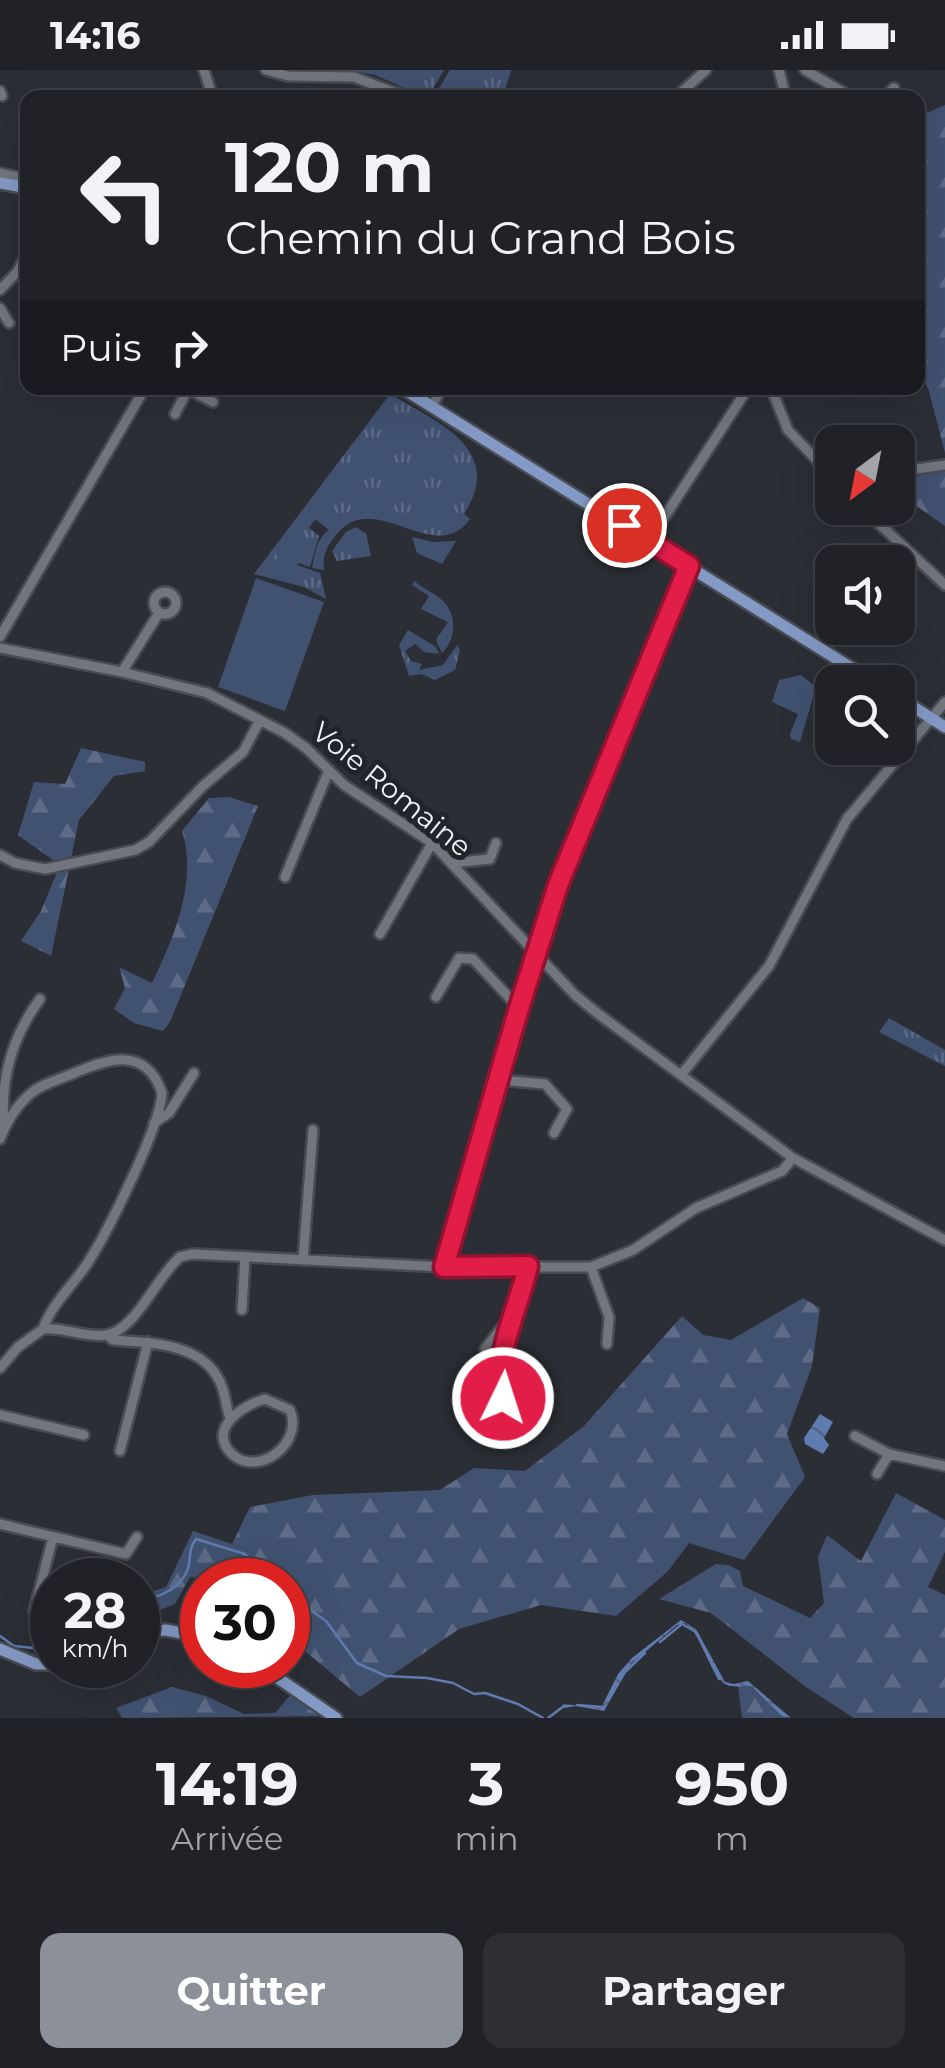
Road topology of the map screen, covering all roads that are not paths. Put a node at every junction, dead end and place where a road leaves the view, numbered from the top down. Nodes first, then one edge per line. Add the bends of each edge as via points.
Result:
1 (266, 70) edge
2 (706, 70) edge
3 (791, 70) edge
4 (805, 70) edge
5 (779, 72) edge
6 (388, 90) edge
7 (683, 90) edge
8 (839, 90) edge
9 (20, 268) edge
10 (0, 290) edge
11 (0, 308) edge
12 (9, 323) dead end
13 (141, 395) edge
14 (184, 395) edge
15 (200, 395) edge
16 (414, 395) edge
17 (438, 395) edge
18 (743, 395) edge
19 (774, 395) edge
20 (214, 402) dead end
21 (432, 406) junction
22 (175, 414) dead end
23 (815, 458) edge
24 (945, 465) edge
25 (915, 469) edge
26 (880, 525) edge
27 (649, 540) junction
28 (689, 566) junction
29 (945, 585) edge
30 (160, 612) dead end
31 (0, 637) edge
32 (0, 648) edge
33 (847, 665) edge
34 (122, 672) junction
35 (945, 702) edge
36 (915, 708) edge
37 (260, 720) junction
38 (939, 723) edge
39 (329, 770) junction
40 (432, 843) junction
41 (496, 843) dead end
42 (0, 855) edge
43 (452, 863) junction
44 (285, 878) dead end
45 (380, 934) dead end
46 (538, 954) junction
47 (436, 997) dead end
48 (40, 998) dead end
49 (519, 1008) junction
50 (194, 1073) dead end
51 (681, 1075) junction
52 (498, 1080) junction
53 (154, 1123) junction
54 (4, 1126) junction
55 (313, 1130) dead end
56 (554, 1133) dead end
57 (0, 1139) edge
58 (793, 1158) junction
59 (945, 1240) edge
60 (245, 1257) junction
61 (303, 1260) junction
62 (528, 1266) junction
63 (444, 1267) junction
64 (590, 1267) junction
65 (242, 1310) dead end
66 (512, 1315) junction
67 (43, 1328) junction
68 (108, 1335) junction
69 (148, 1342) junction
70 (607, 1344) dead end
71 (484, 1349) dead end
72 (0, 1368) edge
73 (512, 1413) dead end
74 (0, 1416) edge
75 (230, 1418) junction
76 (84, 1435) dead end
77 (855, 1436) dead end
78 (120, 1451) dead end
79 (890, 1454) junction
80 (945, 1466) edge
81 (876, 1474) dead end
82 (0, 1524) edge
83 (53, 1537) junction
84 (137, 1538) dead end
85 (48, 1558) edge
86 (0, 1650) edge
87 (30, 1662) edge
88 (292, 1688) edge
89 (336, 1718) edge

1 - 6 street via 354,77
2 - 7 street
3 - 5 street
4 - 8 street
9 - 10 street
11 - 12 street
13 - 31 street
14 - 22 street
15 - 20 street
16 - 21 main road
17 - 21 street
18 - 27 street
19 - 23 street via 788,430
21 - 27 main road
24 - 25 street
26 - 29 street
27 - 28 main road
28 - 33 main road
28 - 46 street via 558,885
30 - 34 street
32 - 34 street, Voie Romaine
34 - 37 street, Voie Romaine via 206,694
35 - 38 street
36 - 38 main road
37 - 39 street, Voie Romaine via 299,742
37 - 42 street via 243,752 135,850 46,869
38 - 51 street via 847,819 769,966
39 - 40 street, Voie Romaine
39 - 44 street
40 - 43 street, Voie Romaine
40 - 45 street
41 - 43 street via 490,859
43 - 46 street, Voie Romaine
46 - 49 street
46 - 51 street, Voie Romaine via 576,995
47 - 49 street via 466,956
48 - 54 street via 3,1076
49 - 52 street
50 - 53 street via 169,1113
51 - 58 street, Voie Romaine
52 - 56 street via 545,1084 567,1109
52 - 63 street
53 - 54 street via 161,1104 158,1083 138,1064 119,1058 32,1092
53 - 67 street via 104,1233
54 - 57 street
55 - 61 street
58 - 59 street, Voie Romaine
58 - 64 street via 782,1171 696,1208 633,1250
60 - 61 street
60 - 65 street
60 - 68 street via 180,1257 130,1320
61 - 63 street
62 - 63 street
62 - 64 street
62 - 66 street
64 - 70 street via 609,1317
66 - 71 street
66 - 73 street via 500,1387
67 - 68 street
67 - 72 street
68 - 69 street
69 - 75 street via 205,1362
69 - 78 street
74 - 76 street
75 - 75 street via 226,1443 244,1459 276,1454 293,1433 290,1410 264,1399
77 - 79 street
79 - 80 street
79 - 81 street
82 - 83 street
83 - 84 street via 126,1554
83 - 85 street
86 - 87 main road
88 - 89 main road

